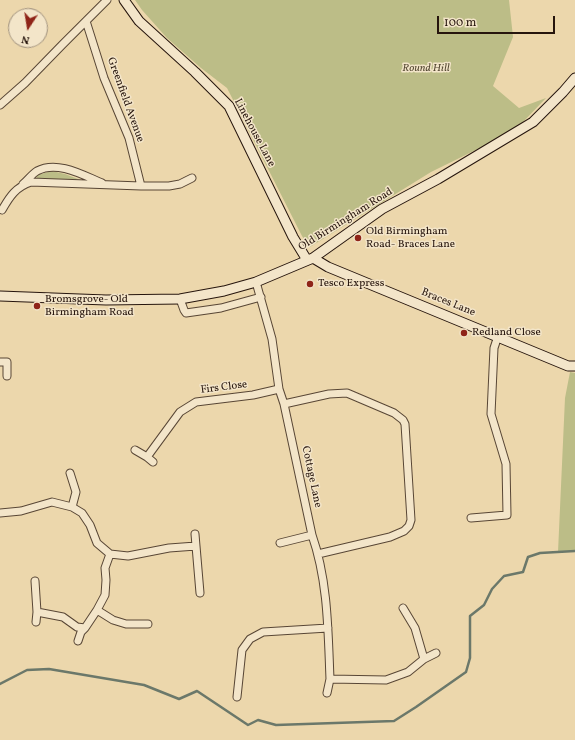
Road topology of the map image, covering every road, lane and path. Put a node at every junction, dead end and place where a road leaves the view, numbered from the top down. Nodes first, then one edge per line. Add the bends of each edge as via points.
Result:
1 (107, 0) edge
2 (124, 0) edge
3 (86, 22) junction
4 (575, 78) edge
5 (0, 105) edge
6 (192, 178) dead end
7 (22, 185) junction
8 (107, 186) junction
9 (142, 186) junction
10 (2, 210) dead end
11 (310, 259) junction
12 (256, 282) junction
13 (0, 296) edge
14 (261, 297) junction
15 (180, 299) junction
16 (498, 336) junction
17 (0, 362) edge
18 (575, 366) edge
19 (7, 376) dead end
20 (279, 389) junction
21 (284, 404) junction
22 (134, 450) dead end
23 (147, 457) junction
24 (153, 462) dead end
25 (70, 473) dead end
26 (72, 507) junction
27 (0, 513) edge
28 (471, 518) dead end
29 (195, 534) dead end
30 (312, 535) junction
31 (280, 543) dead end
32 (196, 546) junction
33 (110, 554) junction
34 (318, 554) junction
35 (35, 581) dead end
36 (199, 583) junction
37 (207, 583) dead end
38 (200, 593) dead end
39 (403, 608) dead end
40 (98, 610) junction
41 (37, 612) junction
42 (36, 622) dead end
43 (148, 624) dead end
44 (85, 628) junction
45 (328, 628) junction
46 (78, 641) dead end
47 (436, 653) dead end
48 (424, 659) junction
49 (330, 679) junction
50 (327, 693) dead end
51 (237, 697) dead end

1 - 3 street
2 - 11 main road, Linehouse Lane via 139,21 229,106 293,237
3 - 5 street
3 - 9 street, Greenfield Avenue via 104,78 129,138
4 - 11 main road, Old Birmingham Road via 533,122 382,209
6 - 9 street via 169,186
7 - 8 street via 32,182
7 - 8 street via 47,166 66,169
7 - 10 street
8 - 9 street
11 - 12 main road, Old Birmingham Road
11 - 16 main road, Braces Lane
12 - 14 street, Cottage Lane
12 - 15 main road, Old Birmingham Road
13 - 15 main road, Old Birmingham Road via 106,300
14 - 15 street via 221,308 186,313
14 - 20 street, Cottage Lane via 272,339
16 - 18 main road, Braces Lane via 568,366
16 - 28 street via 494,348 491,414 506,464 507,515
17 - 19 street via 7,362
20 - 21 street, Cottage Lane
20 - 23 street, Firs Close via 254,395 196,402 180,412
21 - 30 street, Cottage Lane
21 - 34 street via 329,394 347,393 394,413 405,424 411,520 409,526 390,537
22 - 23 street
23 - 24 street
25 - 26 street via 76,492
26 - 27 street via 52,502 21,511
26 - 33 street via 82,513 97,543
29 - 32 street
30 - 31 street
30 - 34 street, Cottage Lane
32 - 33 street via 128,556
32 - 36 street
33 - 40 street via 105,568 105,595
34 - 45 street, Cottage Lane via 325,590
35 - 41 street
36 - 37 street
36 - 38 street
39 - 48 street via 415,628
40 - 43 street via 113,620 126,624
40 - 44 street
41 - 42 street
41 - 44 street via 63,617 77,627
44 - 46 street
45 - 49 street, Cottage Lane
45 - 51 street via 263,632 250,639 242,650
47 - 48 street
48 - 49 street via 408,672 386,680
49 - 50 street, Cottage Lane

